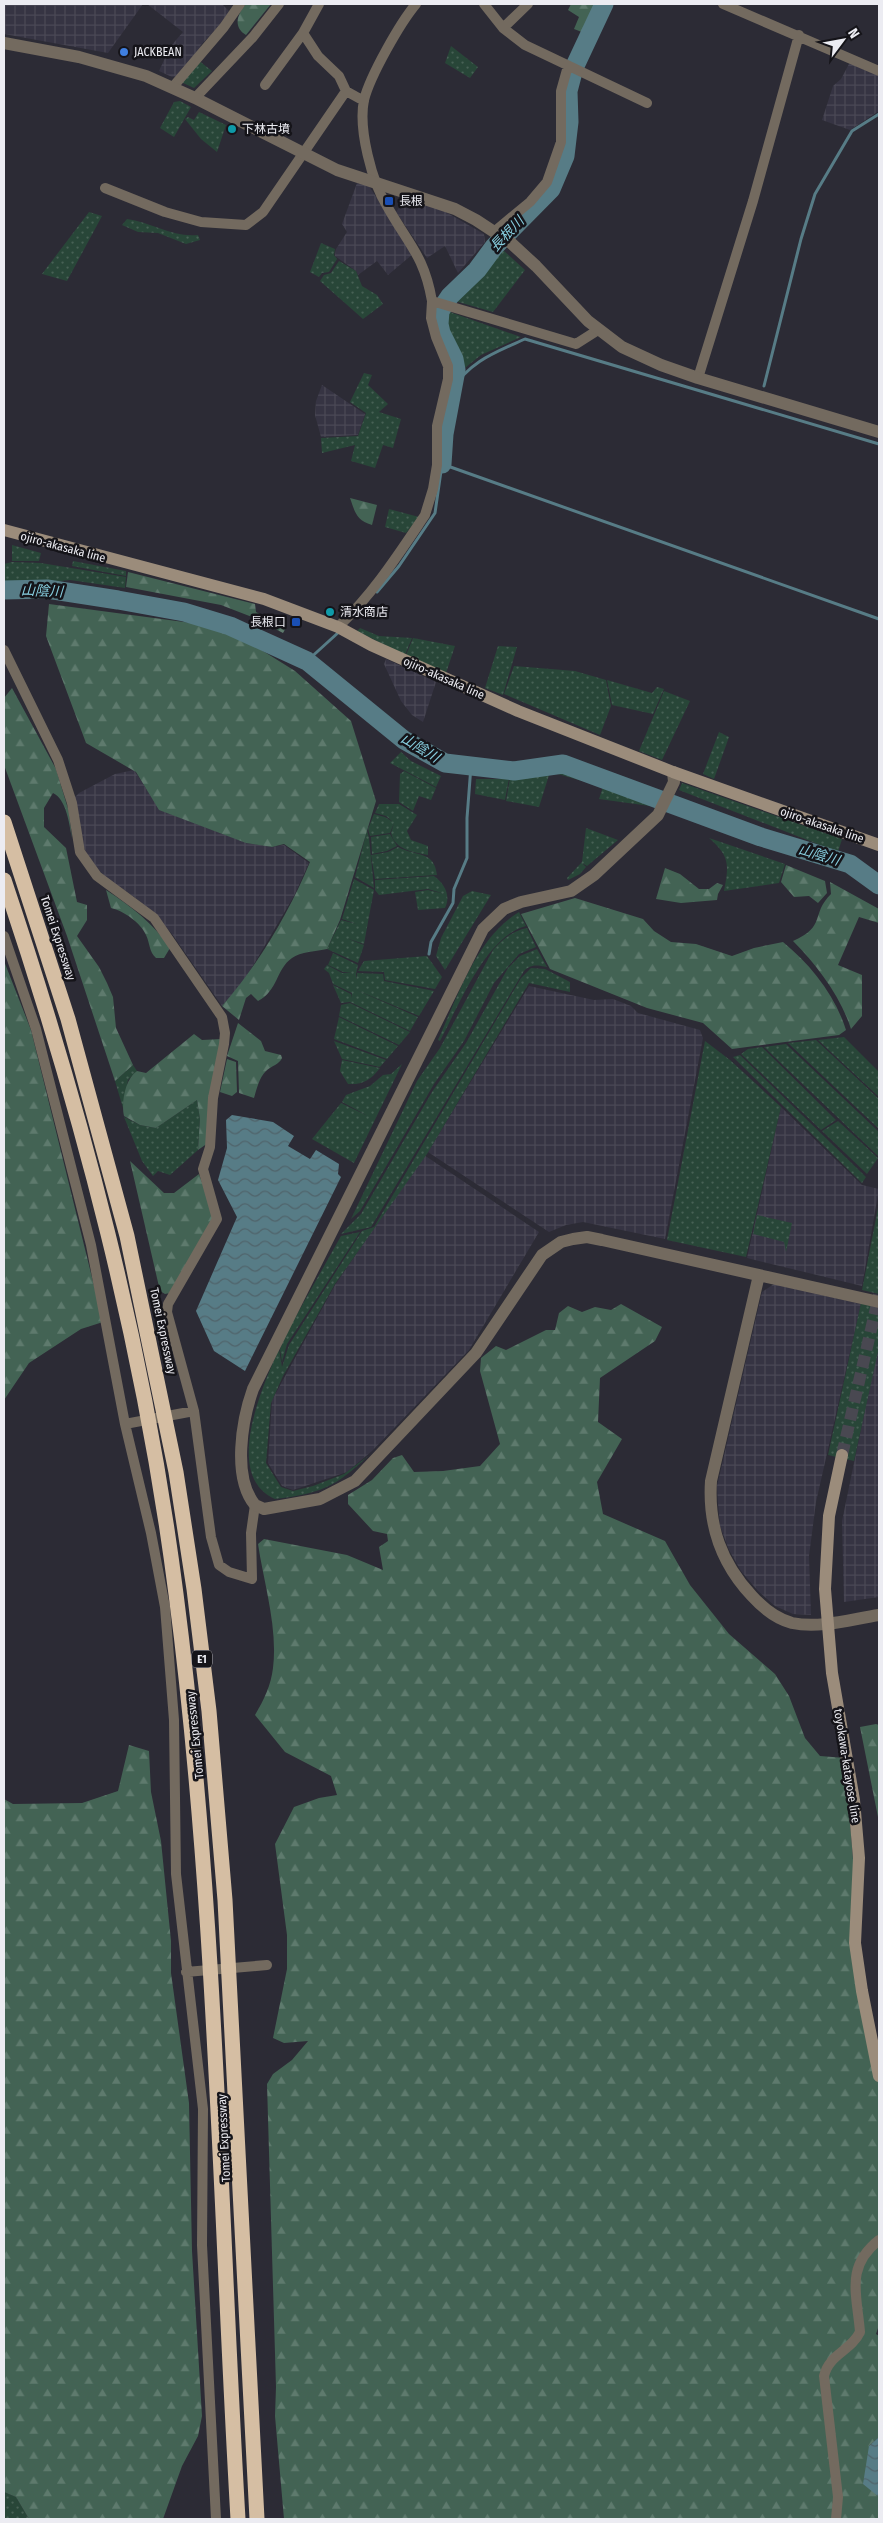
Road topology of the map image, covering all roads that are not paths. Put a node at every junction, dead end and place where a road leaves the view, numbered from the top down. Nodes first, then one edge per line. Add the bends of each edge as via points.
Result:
1 (240, 4) edge
2 (279, 4) edge
3 (319, 4) edge
4 (416, 4) edge
5 (484, 4) edge
6 (528, 4) edge
7 (723, 4) edge
8 (502, 28) junction
9 (303, 33) junction
10 (799, 36) junction
11 (4, 43) edge
12 (568, 66) junction
13 (879, 71) edge
14 (266, 85) dead end
15 (172, 88) junction
16 (346, 91) junction
17 (195, 98) junction
18 (364, 101) junction
19 (647, 103) dead end
20 (302, 152) junction
21 (374, 180) junction
22 (105, 188) dead end
23 (497, 233) junction
24 (436, 301) junction
25 (598, 330) junction
26 (698, 378) junction
27 (879, 432) edge
28 (4, 530) edge
29 (338, 627) junction
30 (4, 650) edge
31 (673, 777) junction
32 (4, 822) edge
33 (879, 845) edge
34 (4, 880) edge
35 (4, 936) edge
36 (759, 1275) junction
37 (879, 1302) edge
38 (194, 1411) junction
39 (130, 1423) junction
40 (842, 1455) tunnel mouth
41 (255, 1505) junction
42 (879, 1615) edge
43 (828, 1623) junction
44 (267, 1965) dead end
45 (190, 1971) junction
46 (879, 2076) edge
47 (879, 2240) edge
48 (216, 2519) edge
49 (238, 2519) edge
50 (257, 2519) edge
51 (836, 2519) edge

1 - 15 street
2 - 17 street via 253,37
3 - 9 street
4 - 18 street via 402,21
5 - 8 street
6 - 8 street
7 - 10 street
8 - 12 street via 526,45
9 - 14 street
9 - 16 street via 318,56 339,76
10 - 13 street
10 - 26 street via 753,201
11 - 15 street via 117,66
12 - 19 street
12 - 23 street via 562,91 561,142 547,182
15 - 17 street
16 - 18 street
16 - 20 street
17 - 20 street
18 - 21 street via 364,126
20 - 21 street via 337,170
20 - 22 street via 263,212 246,225 201,222 165,212
21 - 23 street via 455,209
21 - 24 street via 421,258
23 - 25 street via 536,266
24 - 25 street via 576,344
24 - 29 street via 433,326 448,366 448,379 437,426 434,489 425,515 382,578
25 - 26 street via 636,354
26 - 27 street
28 - 29 main road, ojiro-akasaka line via 264,599
29 - 31 main road, ojiro-akasaka line via 518,711
30 - 38 street via 58,760 72,803 80,852 97,876 154,918 165,931 218,1008 224,1024 224,1044 213,1098 210,1147 203,1169 217,1219 168,1304 167,1312
31 - 33 main road, ojiro-akasaka line
31 - 41 street via 662,809 594,876 571,890 504,908 483,928 252,1388 242,1435 242,1462 246,1490
32 - 50 highway, Tomei Expressway / E1 via 68,1019 127,1236 176,1472 194,1589 225,1900
34 - 49 highway, Tomei Expressway / E1 via 51,1024 109,1239 159,1476 176,1592 190,1714 205,1900
35 - 39 street via 36,1029 91,1245
36 - 37 street
36 - 41 street via 587,1237 561,1242 533,1266 476,1353 354,1481 320,1499 264,1509
36 - 43 street via 711,1481 714,1530 724,1560 733,1574 766,1609 790,1622
38 - 39 street
38 - 41 street via 211,1536 219,1565 228,1572 252,1578 251,1533
39 - 45 street via 165,1607 174,1720 176,1874
40 - 43 main road, toyokawa-katayose line via 825,1554
42 - 43 street
43 - 46 main road, toyokawa-katayose line via 832,1673 854,1800 859,1858 855,1943
44 - 45 street
45 - 48 street via 203,2109 202,2245
47 - 51 street via 861,2258 856,2270 860,2332 856,2342 831,2360 824,2376 838,2497

